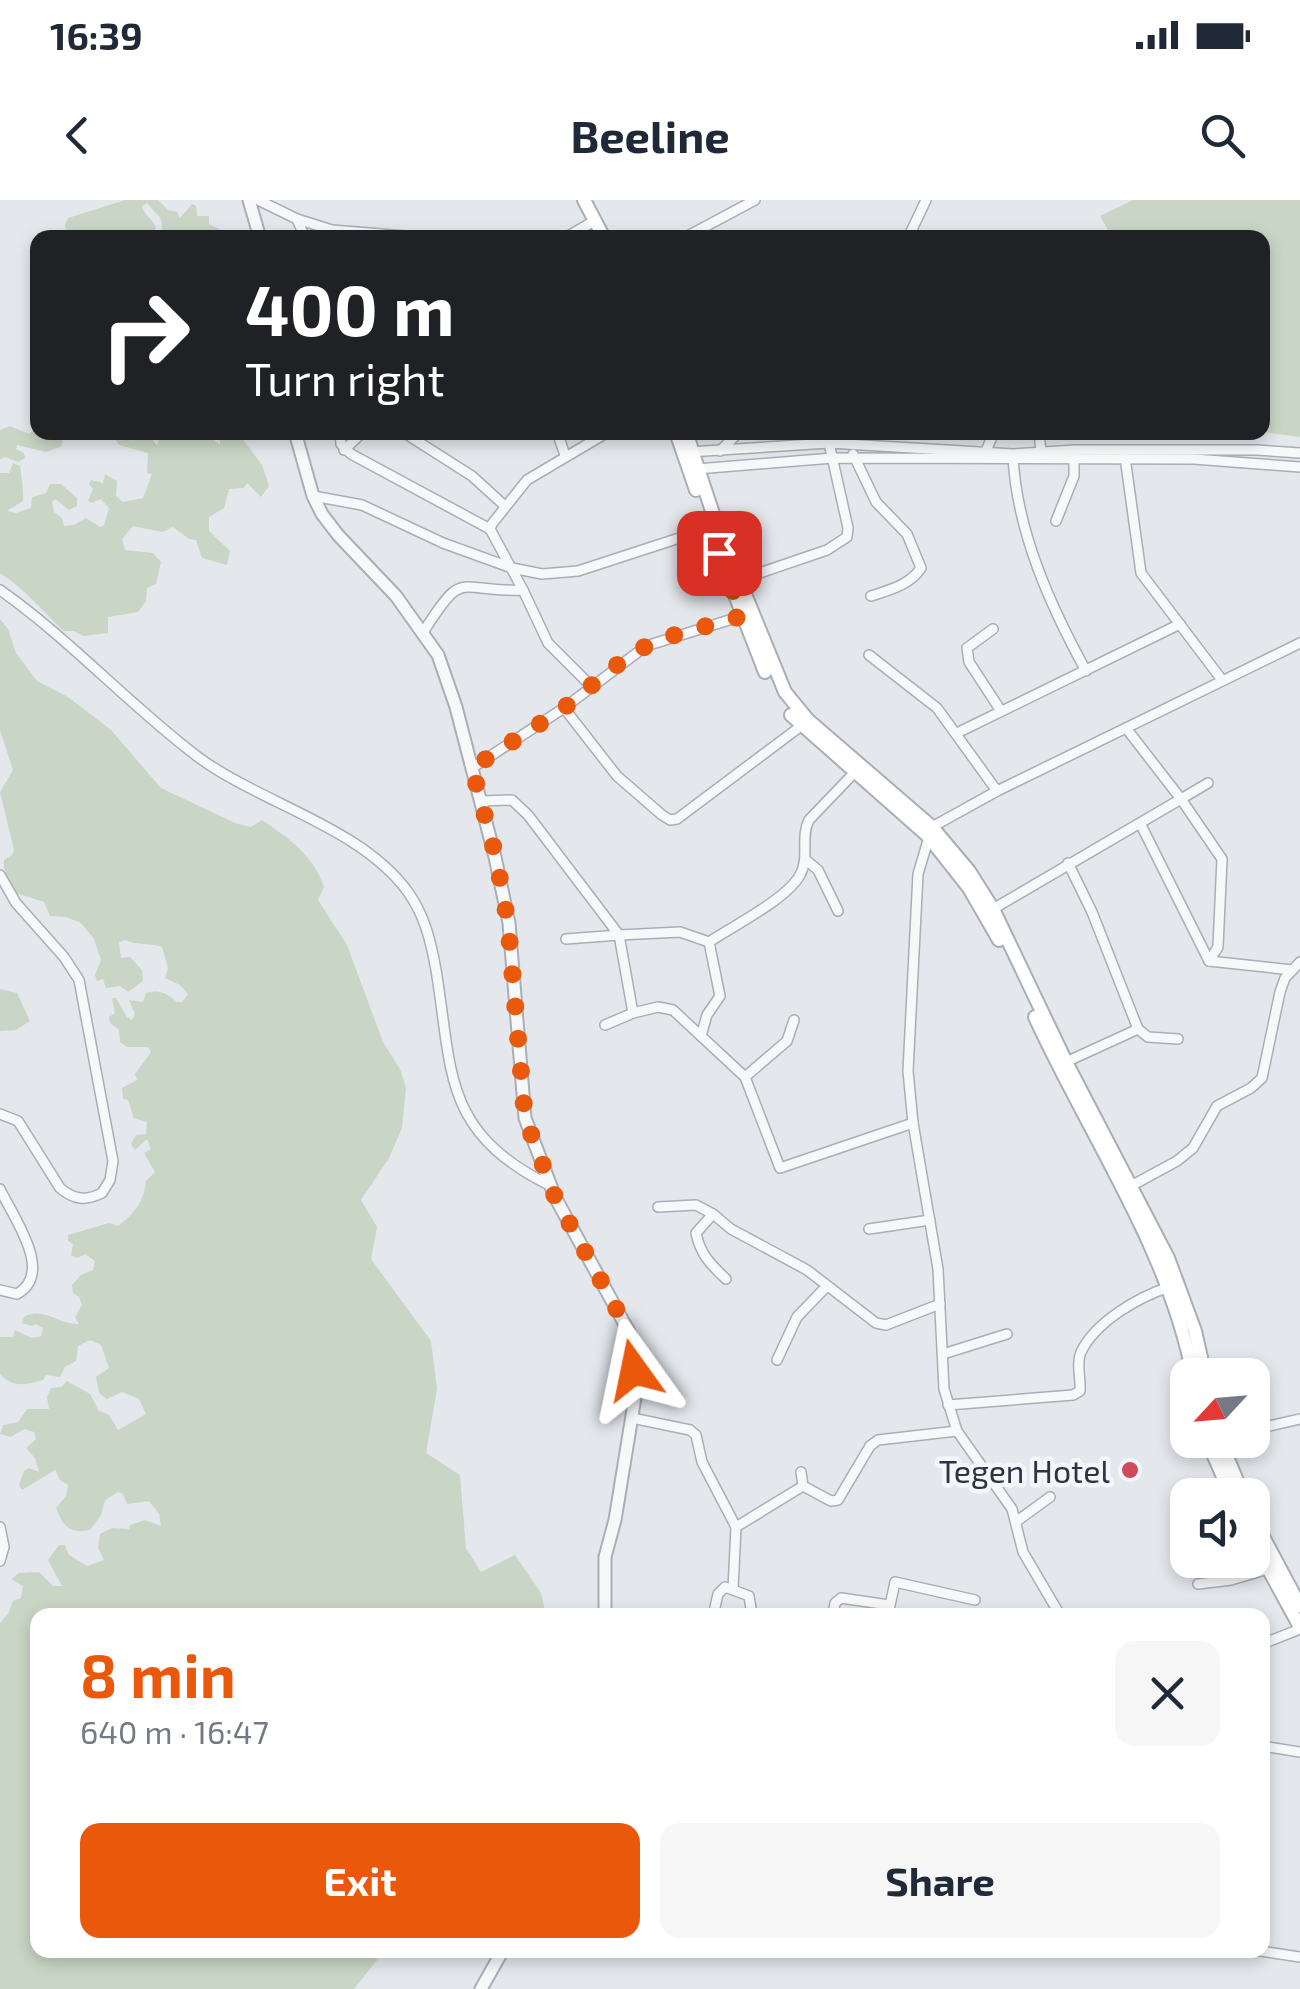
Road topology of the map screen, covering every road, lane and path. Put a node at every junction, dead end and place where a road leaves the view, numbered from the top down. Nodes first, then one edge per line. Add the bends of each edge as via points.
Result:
1 (249, 200) edge
2 (258, 200) edge
3 (278, 200) edge
4 (584, 200) edge
5 (595, 200) edge
6 (756, 200) edge
7 (926, 200) edge
8 (283, 212) junction
9 (297, 219) junction
10 (596, 220) junction
11 (258, 230) edge
12 (302, 230) edge
13 (332, 230) edge
14 (579, 230) edge
15 (600, 230) edge
16 (609, 230) edge
17 (704, 230) edge
18 (912, 230) edge
19 (297, 440) edge
20 (342, 440) edge
21 (355, 440) edge
22 (416, 440) edge
23 (560, 440) edge
24 (594, 440) edge
25 (681, 440) edge
26 (687, 440) edge
27 (731, 440) edge
28 (890, 440) edge
29 (991, 440) edge
30 (1040, 440) edge
31 (829, 443) junction
32 (850, 446) junction
33 (891, 448) junction
34 (344, 450) junction
35 (688, 451) junction
36 (720, 451) junction
37 (986, 451) junction
38 (1042, 452) junction
39 (1300, 453) edge
40 (1074, 455) junction
41 (1125, 455) junction
42 (565, 456) junction
43 (1013, 457) junction
44 (832, 458) junction
45 (856, 458) junction
46 (1300, 467) edge
47 (694, 470) junction
48 (313, 496) junction
49 (505, 506) junction
50 (1056, 520) dead end
51 (710, 528) junction
52 (490, 530) junction
53 (512, 568) junction
54 (738, 580) junction
55 (0, 590) edge
56 (523, 590) junction
57 (870, 596) dead end
58 (742, 616) junction
59 (1180, 624) junction
60 (994, 629) dead end
61 (424, 631) junction
62 (1300, 643) edge
63 (869, 655) dead end
64 (1086, 670) junction
65 (1222, 680) junction
66 (591, 686) junction
67 (564, 708) junction
68 (1001, 711) junction
69 (805, 724) junction
70 (1126, 728) junction
71 (956, 733) junction
72 (472, 768) junction
73 (855, 772) junction
74 (1208, 783) dead end
75 (997, 791) junction
76 (1180, 800) junction
77 (481, 801) junction
78 (1141, 825) junction
79 (930, 831) junction
80 (806, 860) junction
81 (1068, 863) junction
82 (0, 875) edge
83 (993, 909) junction
84 (838, 911) dead end
85 (619, 935) junction
86 (566, 939) dead end
87 (710, 942) junction
88 (1210, 961) junction
89 (1300, 962) edge
90 (1292, 970) junction
91 (633, 1013) junction
92 (794, 1020) dead end
93 (605, 1026) dead end
94 (1138, 1029) junction
95 (701, 1036) junction
96 (1178, 1039) dead end
97 (1066, 1062) junction
98 (745, 1077) junction
99 (0, 1114) edge
100 (1090, 1118) junction
101 (913, 1123) junction
102 (549, 1185) junction
103 (1131, 1186) junction
104 (0, 1189) edge
105 (658, 1206) dead end
106 (713, 1214) junction
107 (930, 1220) junction
108 (869, 1229) dead end
109 (726, 1279) dead end
110 (827, 1286) junction
111 (1169, 1287) junction
112 (0, 1290) edge
113 (940, 1304) junction
114 (1007, 1334) dead end
115 (944, 1354) junction
116 (1190, 1358) edge
117 (1200, 1358) edge
118 (777, 1360) dead end
119 (948, 1405) junction
120 (632, 1418) junction
121 (1300, 1419) edge
122 (1270, 1426) dead end
123 (956, 1431) junction
124 (1220, 1458) joint
125 (801, 1472) dead end
126 (1226, 1478) edge
127 (1232, 1478) edge
128 (803, 1486) junction
129 (1050, 1497) dead end
130 (1017, 1521) junction
131 (0, 1527) edge
132 (736, 1527) junction
133 (1270, 1550) edge
134 (0, 1560) edge
135 (1270, 1573) edge
136 (1238, 1578) edge
137 (1198, 1584) dead end
138 (733, 1589) junction
139 (975, 1600) dead end
140 (1300, 1606) edge
141 (605, 1608) edge
142 (715, 1608) edge
143 (751, 1608) edge
144 (833, 1608) edge
145 (880, 1608) edge
146 (888, 1608) edge
147 (1056, 1608) edge
148 (1300, 1628) edge
149 (1270, 1641) edge
150 (1270, 1747) edge
151 (1300, 1752) edge
152 (1270, 1952) edge
153 (1300, 1957) edge
154 (498, 1958) edge
155 (481, 1989) edge

1 - 11 street
2 - 8 street
3 - 8 street
4 - 10 main road
5 - 16 main road
6 - 17 street
7 - 18 street
8 - 9 street
9 - 12 street
9 - 13 street
10 - 14 street
10 - 15 main road
19 - 48 street
20 - 34 street
21 - 34 street
22 - 49 street
23 - 42 street
24 - 42 street
25 - 35 main road
26 - 35 main road
27 - 36 street
28 - 33 street
29 - 37 street
30 - 38 street
31 - 32 street
31 - 36 street
31 - 44 street
32 - 33 street
32 - 45 street
33 - 37 street
34 - 52 street
35 - 36 street
35 - 47 main road
37 - 43 street
38 - 40 street
38 - 43 street
39 - 41 street
40 - 41 street
40 - 43 street
40 - 50 street via 1074,476
41 - 46 street
41 - 59 street via 1141,573
42 - 49 street via 527,480
43 - 45 street
43 - 64 street via 1019,512 1064,631
44 - 45 street
44 - 47 street
44 - 54 street via 847,537
45 - 57 street via 876,502 907,534 921,568 900,586
47 - 51 main road
47 - 54 main road
48 - 53 street via 362,505
48 - 61 street via 338,535
49 - 52 street
51 - 53 street via 562,575
51 - 58 main road
52 - 53 street
53 - 56 street
54 - 69 main road via 776,678
55 - 102 street via 200,759 355,844 390,872 430,932 447,1064 464,1112 525,1173
56 - 61 street via 459,587 448,592
56 - 66 street via 548,643
58 - 66 street via 664,638
58 - 69 main road via 772,686
59 - 64 street
59 - 65 street
60 - 68 street via 966,653
61 - 72 street via 456,706
62 - 65 street
63 - 71 street via 920,692
64 - 68 street
65 - 70 street
66 - 67 street
67 - 69 street via 617,776 670,820
67 - 72 street
68 - 71 street
69 - 73 main road
69 - 79 main road
70 - 75 street
70 - 76 street
71 - 75 street
72 - 77 street
73 - 79 main road
73 - 80 street via 809,820
74 - 76 street
75 - 79 street
76 - 78 street
76 - 88 street via 1222,860 1218,947
77 - 85 street via 512,800 528,815
77 - 102 street via 508,923 525,1118
78 - 81 street
78 - 88 street
79 - 83 main road via 970,871
79 - 100 main road via 997,936
79 - 101 street via 918,874 908,1071
80 - 84 street
80 - 87 street via 793,884
81 - 83 street
81 - 94 street
82 - 99 street via 16,904 71,966 85,997 113,1161 102,1192 70,1196 18,1120
83 - 97 main road
85 - 86 street
85 - 87 street via 680,932
85 - 91 street
87 - 95 street via 720,996
88 - 90 street
89 - 90 street
90 - 103 street via 1280,992 1262,1078 1217,1106 1193,1148
91 - 93 street
91 - 95 street via 666,1007
92 - 98 street via 787,1041
94 - 96 street via 1148,1038
94 - 97 street
95 - 98 street
97 - 100 main road
98 - 101 street via 780,1168
100 - 103 main road
100 - 111 main road
101 - 107 street
102 - 120 street via 629,1332
103 - 117 main road via 1184,1298
104 - 112 street via 35,1274 17,1294
105 - 106 street via 696,1206
106 - 109 street via 696,1233 699,1248
106 - 110 street
107 - 108 street
107 - 113 street
110 - 113 street via 886,1325
110 - 118 street via 797,1317
111 - 116 main road
111 - 119 street via 1148,1294 1094,1335 1081,1352 1080,1391 1074,1395
113 - 115 street
114 - 115 street
115 - 119 street
119 - 123 street
120 - 132 street via 693,1431
120 - 141 street via 605,1557
121 - 122 street
123 - 128 street via 878,1440 838,1500
123 - 130 street
124 - 126 main road
124 - 127 main road
125 - 128 street
128 - 132 street
129 - 130 street
130 - 147 street via 1023,1552
131 - 134 street
132 - 138 street
133 - 140 main road
135 - 148 main road
136 - 137 street
138 - 142 street via 722,1589
138 - 143 street via 749,1596
139 - 146 street via 898,1582
144 - 145 street via 841,1598
148 - 149 street
150 - 151 street
152 - 153 street
154 - 155 street

